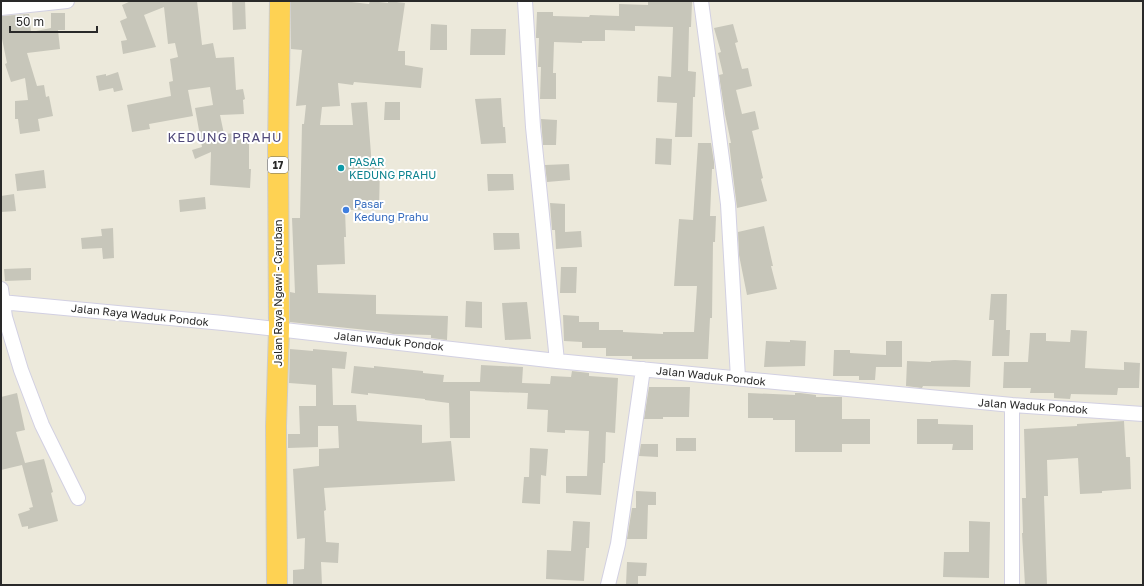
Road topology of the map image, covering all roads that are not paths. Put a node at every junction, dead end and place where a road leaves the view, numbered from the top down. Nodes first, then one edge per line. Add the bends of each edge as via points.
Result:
1 (68, 1) edge
2 (280, 1) edge
3 (525, 1) edge
4 (701, 1) edge
5 (1, 8) edge
6 (1, 298) edge
7 (279, 329) junction
8 (557, 361) junction
9 (644, 369) junction
10 (738, 378) junction
11 (1012, 405) junction
12 (1143, 414) edge
13 (78, 498) dead end
14 (277, 585) edge
15 (608, 585) edge
16 (1012, 585) edge

1 - 5 street
2 - 7 highway, Jalan Raya Ngawi - Caruban / 17
3 - 8 street via 533,127
4 - 10 street via 728,204
6 - 7 street, Jalan Raya Waduk Pondok via 51,306
6 - 13 street via 21,370 40,418
7 - 8 street, Jalan Waduk Pondok
7 - 14 highway, Jalan Raya Ngawi - Caruban / 17 via 276,426
8 - 9 street, Jalan Waduk Pondok
9 - 10 street, Jalan Waduk Pondok
9 - 15 street via 618,544
10 - 11 street, Jalan Waduk Pondok
11 - 12 street, Jalan Waduk Pondok
11 - 16 street

